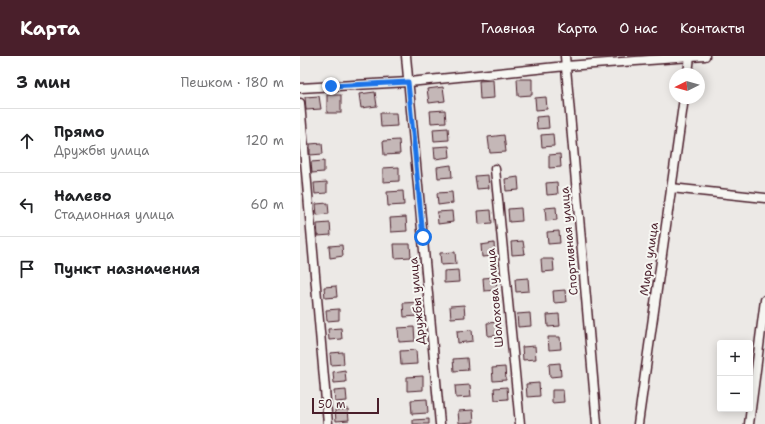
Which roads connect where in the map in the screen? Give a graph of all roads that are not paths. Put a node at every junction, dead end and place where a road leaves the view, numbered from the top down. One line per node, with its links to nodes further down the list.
1 (406, 56): 7 (street, Дружбы улица)
2 (565, 56): 5 (street, Спортивная улица)
3 (690, 56): 4 (street); 5 (street); 6 (street)
4 (705, 56)
5 (566, 66): 7 (street); 18 (street, Спортивная улица)
6 (689, 68)
7 (408, 82): 8 (street); 16 (street, Дружбы улица)
8 (300, 88)
9 (300, 103): 15 (street)
10 (683, 104): 12 (street, Мира улица)
11 (495, 169): 17 (street, Шолохова улица)
12 (670, 188): 13 (street); 19 (street, Мира улица)
13 (765, 198)
14 (765, 300): 20 (street)
15 (328, 424)
16 (440, 424)
17 (520, 424)
18 (597, 424)
19 (638, 424)
20 (749, 424)

